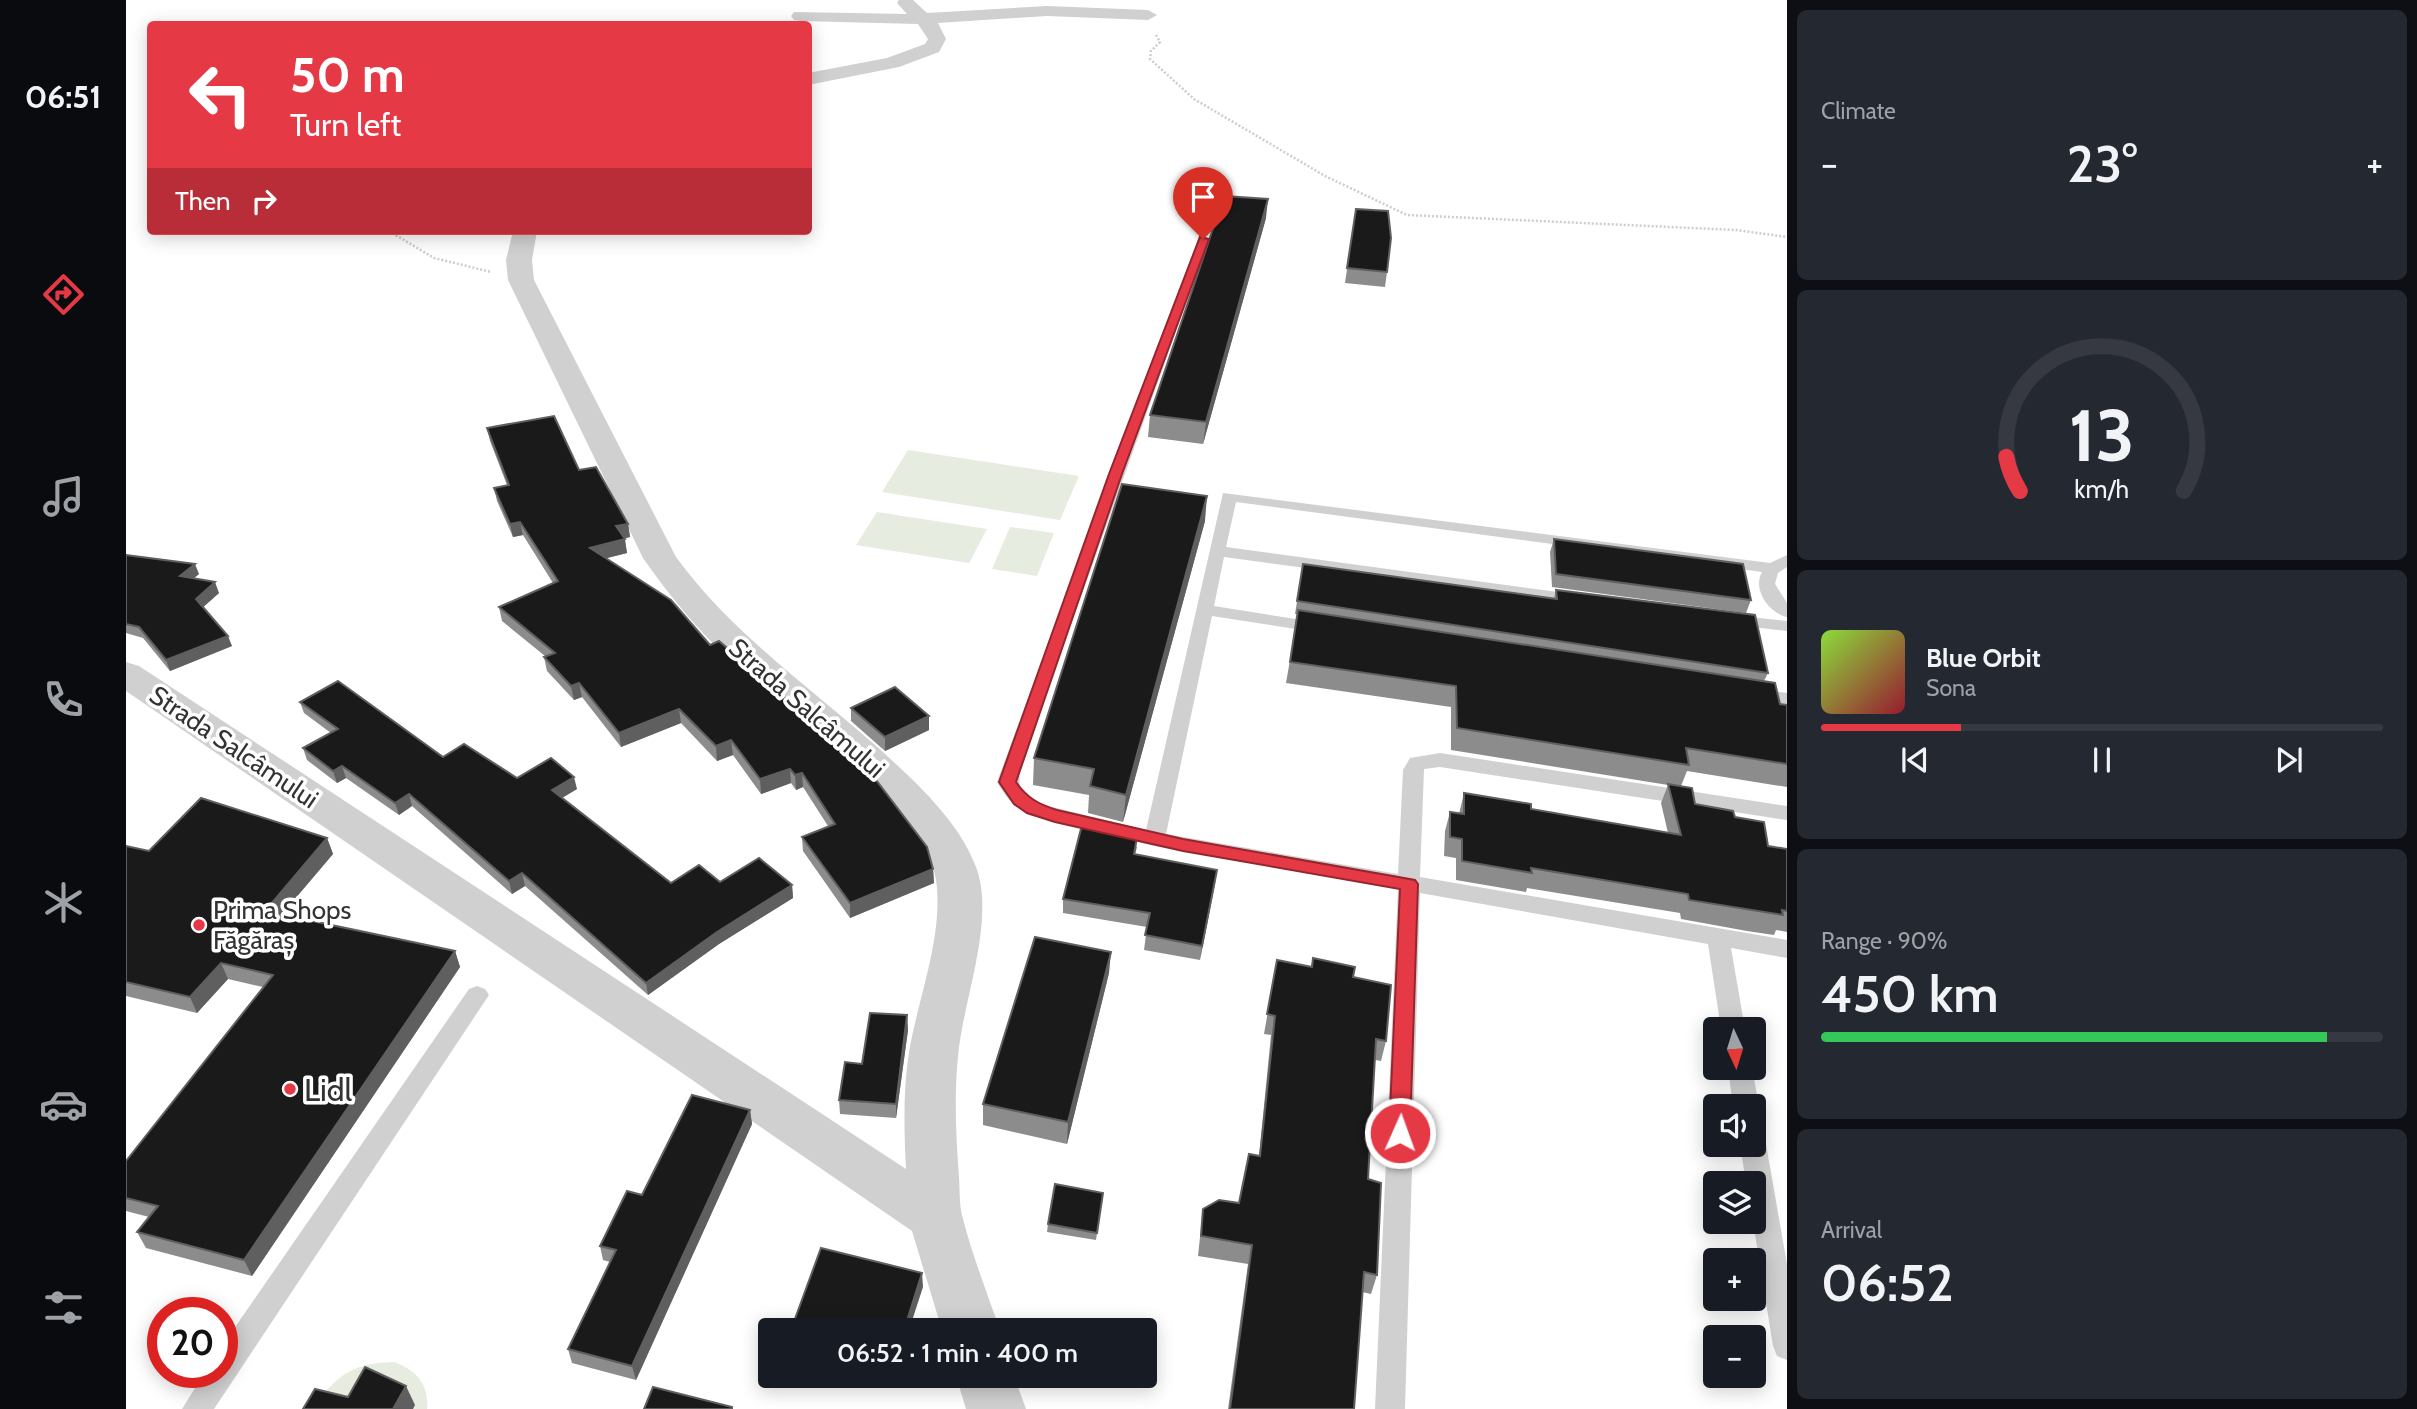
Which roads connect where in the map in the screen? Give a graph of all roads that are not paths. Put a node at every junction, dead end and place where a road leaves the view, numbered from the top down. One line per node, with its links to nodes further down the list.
1 (903, 0): 4 (street)
2 (800, 15): 4 (street)
3 (1148, 15): 4 (street)
4 (923, 18): 5 (street)
5 (812, 78)
6 (523, 235): 27 (street, Strada Salcâmului)
7 (1203, 239): 20 (lane)
8 (1217, 551): 9 (lane); 10 (lane); 11 (lane)
9 (1779, 564): 12 (lane)
10 (1604, 603)
11 (1205, 610): 15 (lane); 20 (lane)
12 (1787, 612)
13 (1715, 618): 14 (lane)
14 (1787, 626)
15 (1340, 631)
16 (126, 674): 27 (street, Strada Salcâmului)
17 (1733, 691): 18 (lane)
18 (1787, 699)
19 (1787, 813): 21 (lane)
20 (1154, 839): 21 (lane)
21 (1409, 884): 22 (lane); 35 (lane)
22 (1718, 937): 23 (lane); 25 (lane)
23 (1787, 949)
24 (477, 995): 30 (lane)
25 (1731, 1017)
26 (1755, 1157): 29 (lane)
27 (935, 1217): 28 (street, Strada Salcâmului)
28 (967, 1318)
29 (1787, 1346)
30 (238, 1348)
31 (211, 1388): 33 (lane)
32 (989, 1388): 34 (street)
33 (197, 1409)
34 (996, 1409)
35 (1390, 1409)

